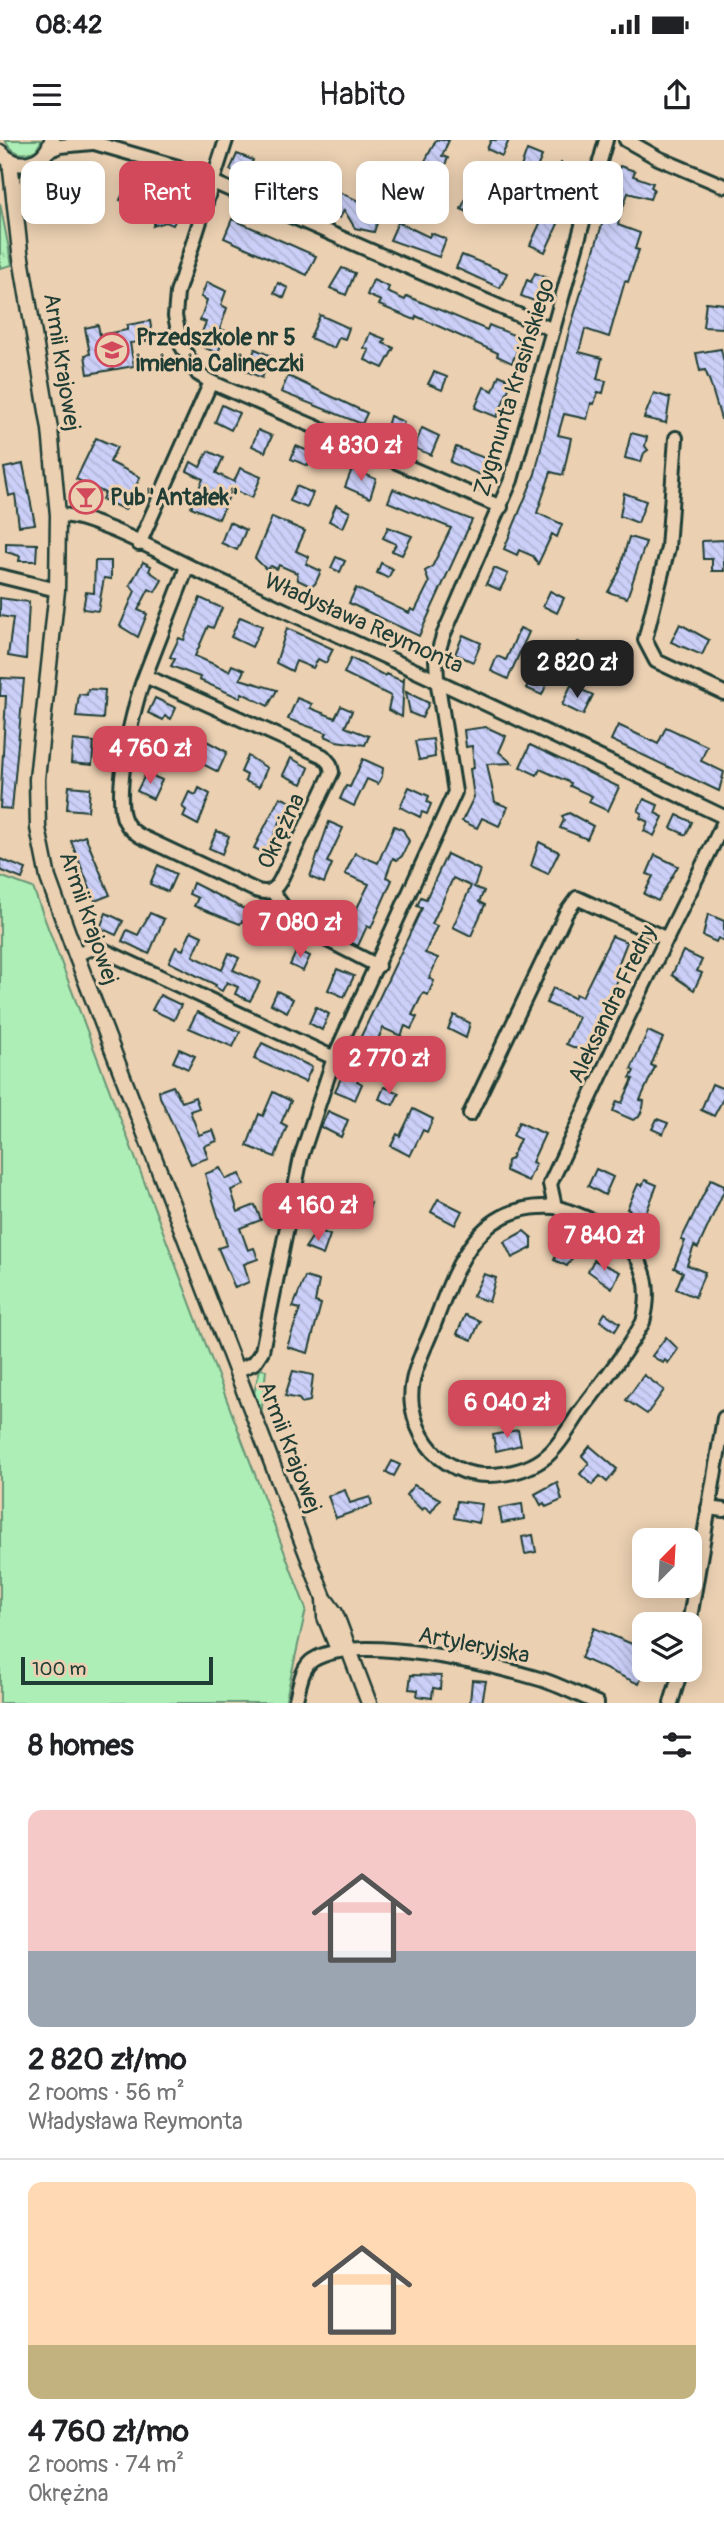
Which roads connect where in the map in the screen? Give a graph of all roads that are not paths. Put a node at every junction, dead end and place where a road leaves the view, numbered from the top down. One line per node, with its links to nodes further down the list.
1 (226, 140): 10 (street)
2 (606, 140): 16 (street, Zygmunta Krasińskiego)
3 (626, 140): 12 (street)
4 (88, 142): 5 (street); 9 (street)
5 (50, 145): 8 (street)
6 (5, 156): 7 (street); 14 (street, Armii Krajowej)
7 (28, 161)
8 (34, 161)
9 (160, 161)
10 (215, 170)
11 (215, 183): 16 (street)
12 (724, 186)
13 (21, 199): 14 (street, Armii Krajowej)
14 (16, 215): 20 (street, Armii Krajowej)
15 (198, 224): 17 (street)
16 (553, 330): 19 (street, Zygmunta Krasińskiego)
17 (211, 382): 19 (street); 21 (street)
18 (676, 438): 27 (street)
19 (501, 508): 26 (street, Zygmunta Krasińskiego)
20 (58, 515): 21 (street, Władysława Reymonta); 24 (street, Armii Krajowej)
21 (139, 544): 22 (street, Władysława Reymonta)
22 (187, 566): 25 (street, Okrężna); 26 (street, Władysława Reymonta)
23 (0, 576): 24 (street)
24 (57, 590): 32 (street, Armii Krajowej)
25 (145, 676): 30 (street, Okrężna); 30 (street, Okrężna)
26 (437, 679): 28 (street, Władysława Reymonta); 33 (street, Zygmunta Krasińskiego)
27 (724, 693)
28 (724, 817)
29 (724, 822): 31 (street, Aleksandra Fredry)
30 (272, 891): 33 (street)
31 (667, 939): 35 (street); 36 (street, Aleksandra Fredry)
32 (76, 954): 34 (street); 37 (street, Armii Krajowej)
33 (378, 966): 34 (street, Zygmunta Krasińskiego)
34 (334, 1058): 37 (street, Zygmunta Krasińskiego)
35 (470, 1114)
36 (555, 1207): 36 (street)
37 (236, 1371): 42 (street, Armii Krajowej)
38 (724, 1419): 39 (street)
39 (708, 1508): 40 (street); 41 (street)
40 (724, 1510)
41 (691, 1612)
42 (344, 1649): 44 (street); 45 (street, Armii Krajowej); 46 (street, Armii Krajowej); 47 (street, Artyleryjska)
43 (677, 1682): 48 (street)
44 (295, 1703)
45 (359, 1703)
46 (369, 1703)
47 (597, 1703)
48 (671, 1703)

